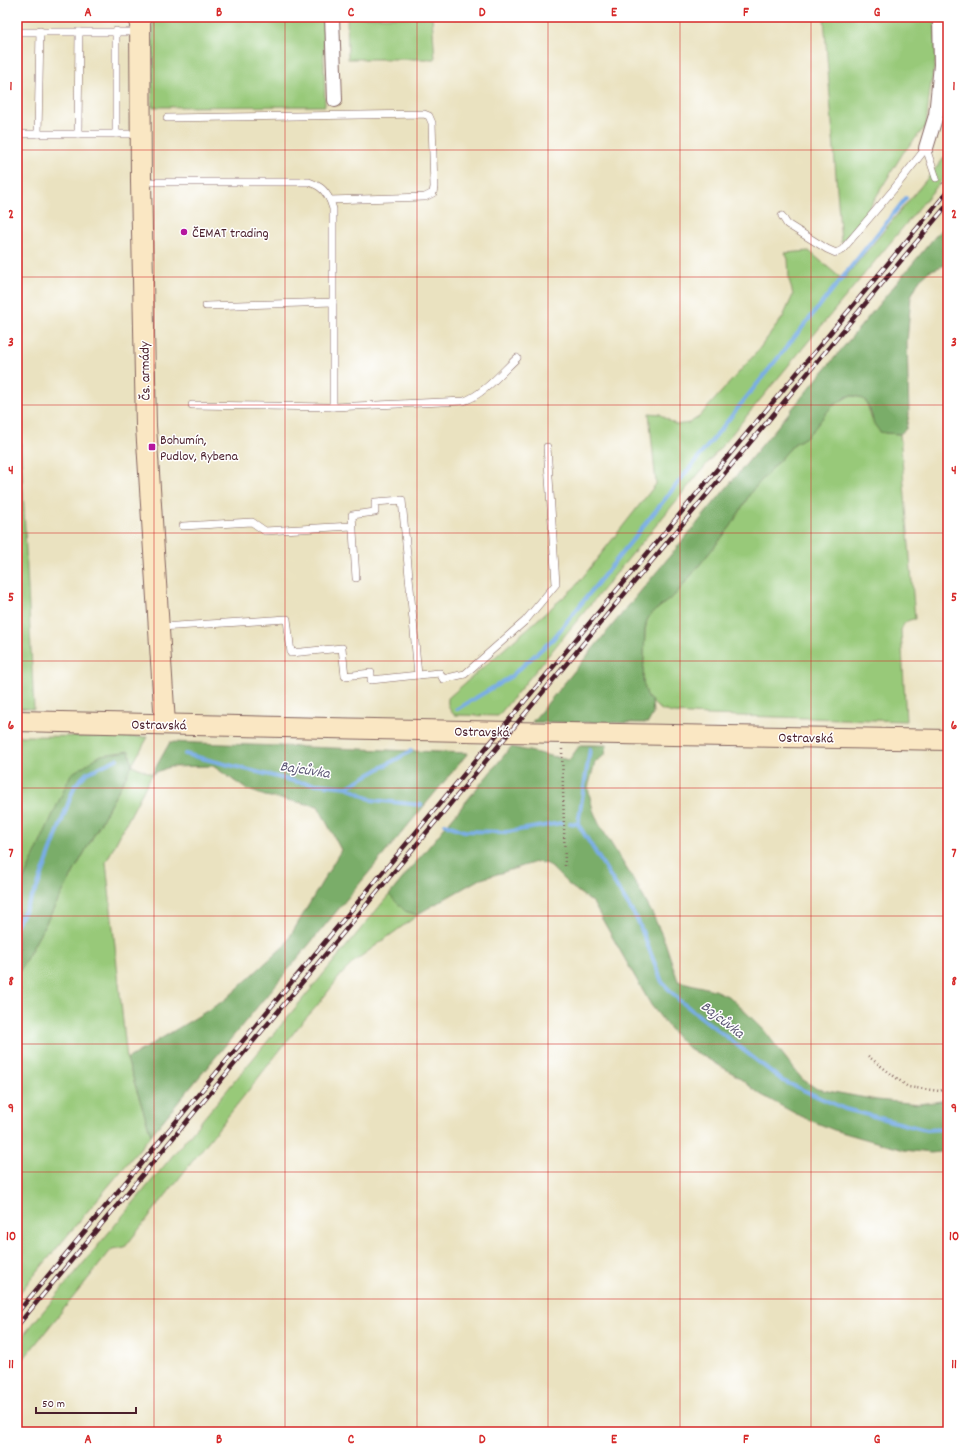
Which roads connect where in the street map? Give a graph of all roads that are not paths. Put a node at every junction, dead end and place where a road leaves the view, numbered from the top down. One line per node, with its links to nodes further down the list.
1 (332, 17): 9 (street)
2 (940, 17): 8 (street)
3 (140, 24): 7 (lane); 15 (main road, Čs. armády)
4 (17, 32): 5 (lane)
5 (40, 32): 6 (lane); 12 (lane)
6 (79, 32): 7 (lane); 13 (lane)
7 (116, 32): 14 (lane)
8 (945, 66): 16 (street)
9 (335, 100)
10 (167, 118): 19 (lane)
11 (17, 134): 12 (lane)
12 (38, 134): 13 (lane)
13 (78, 134): 14 (lane)
14 (116, 134): 15 (lane)
15 (141, 134): 18 (main road, Čs. armády)
16 (926, 148): 17 (lane); 20 (lane)
17 (936, 178)
18 (141, 182): 19 (lane); 30 (main road, Čs. armády)
19 (330, 200): 21 (lane)
20 (782, 216)
21 (333, 302): 22 (lane); 25 (lane)
22 (206, 306)
23 (517, 358): 25 (lane)
24 (192, 405): 25 (lane)
25 (333, 407)
26 (547, 447): 31 (lane)
27 (182, 526): 28 (lane)
28 (352, 526): 29 (lane); 31 (lane)
29 (356, 578)
30 (159, 627): 31 (lane); 33 (main road, Čs. armády)
31 (418, 675)
32 (17, 721): 33 (main road, Ostravská)
33 (165, 724): 34 (main road, Ostravská)
34 (948, 740)

